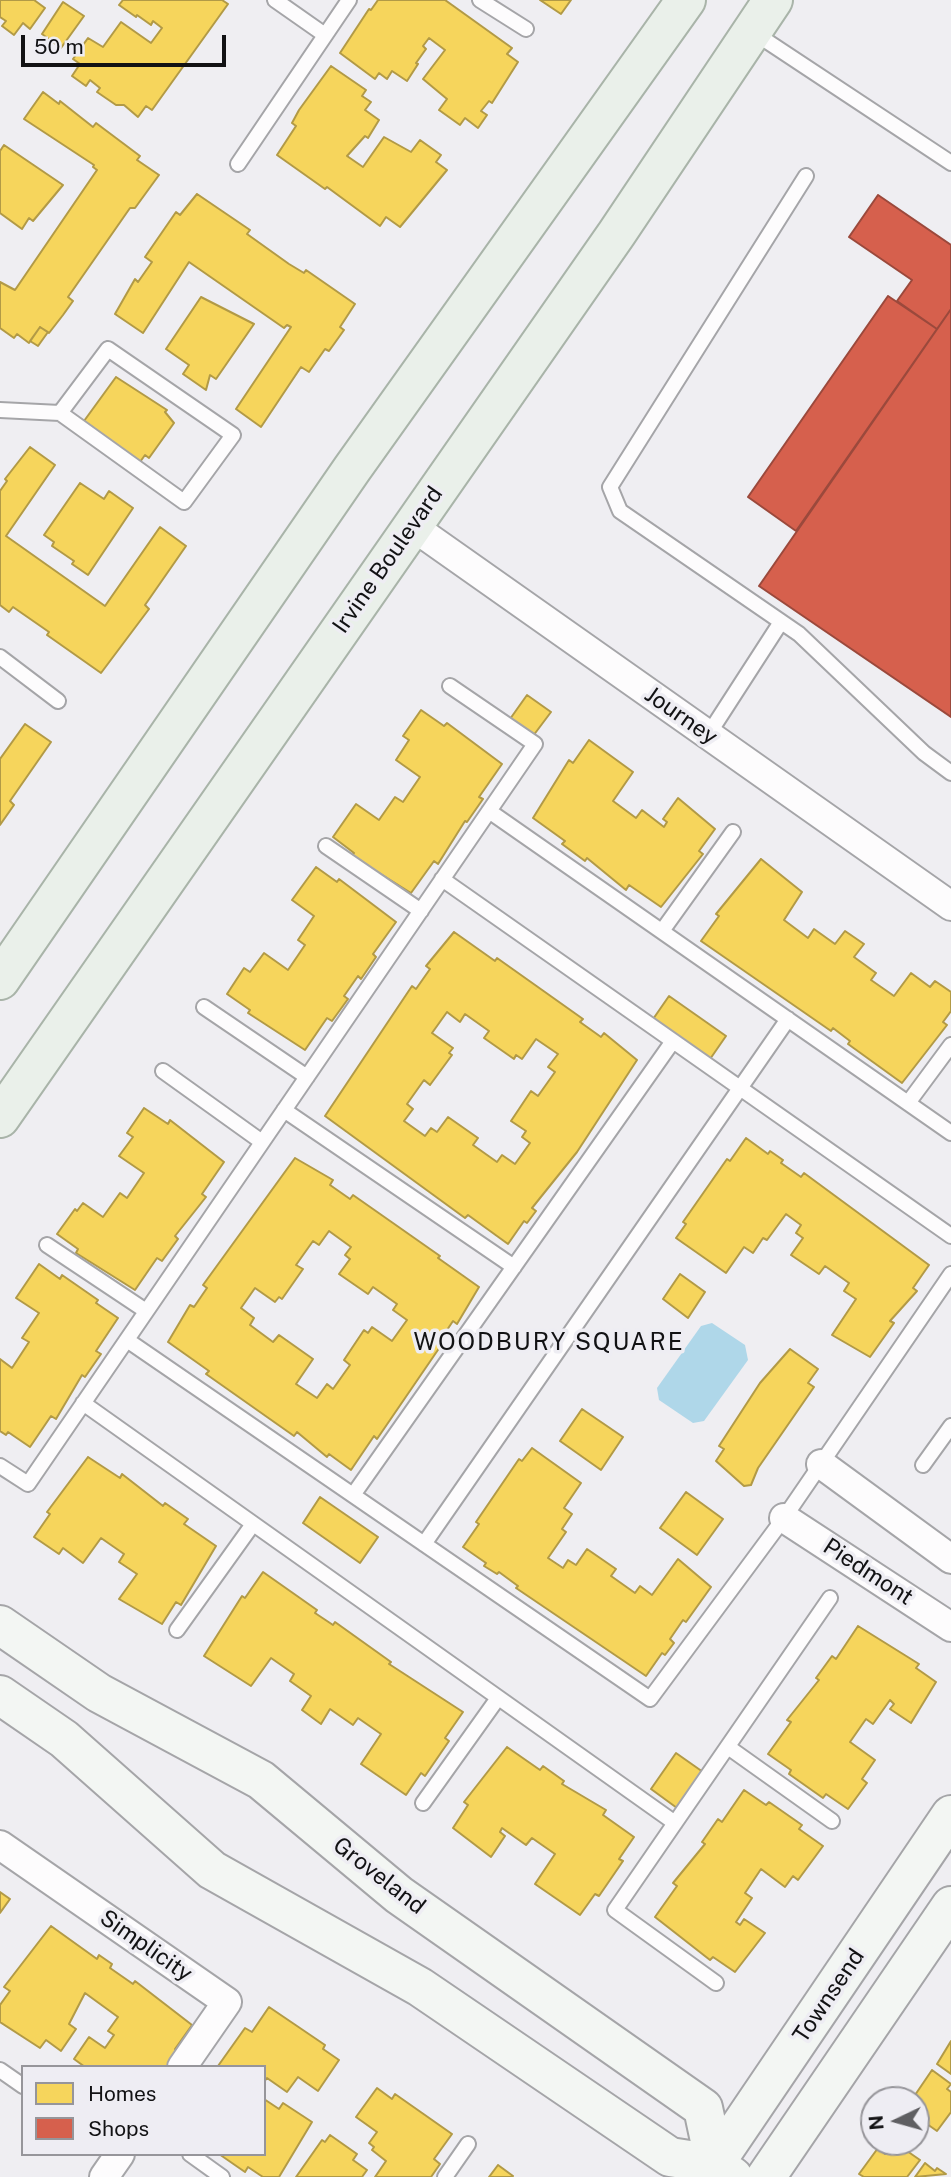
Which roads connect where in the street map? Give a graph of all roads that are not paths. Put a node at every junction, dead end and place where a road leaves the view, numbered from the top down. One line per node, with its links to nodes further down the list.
1 (275, 0): 8 (lane)
2 (349, 0): 8 (lane)
3 (480, 0): 6 (lane)
4 (686, 0): 28 (main road)
5 (773, 0): 7 (main road, Irvine Boulevard)
6 (526, 29)
7 (751, 32): 9 (lane); 14 (main road, Irvine Boulevard)
8 (325, 35): 10 (lane)
9 (951, 163)
10 (238, 164)
11 (806, 176): 15 (lane)
12 (0, 410): 13 (lane)
13 (60, 413): 13 (lane)
14 (412, 526): 19 (street, Journey); 38 (main road, Irvine Boulevard)
15 (781, 622): 19 (lane); 20 (lane)
16 (0, 657): 18 (lane)
17 (450, 686): 21 (lane)
18 (58, 701)
19 (708, 735): 25 (street, Journey)
20 (951, 773)
21 (489, 811): 24 (lane); 27 (lane)
22 (733, 832): 27 (lane)
23 (326, 846): 26 (lane)
24 (442, 879): 26 (lane); 31 (lane)
25 (951, 906)
26 (421, 911): 34 (lane)
27 (662, 931): 30 (lane)
28 (0, 980)
29 (204, 1007): 34 (lane)
30 (788, 1019): 35 (lane); 36 (lane)
31 (673, 1041): 35 (lane); 43 (lane)
32 (951, 1045): 36 (lane)
33 (163, 1071): 40 (lane)
34 (307, 1077): 37 (lane)
35 (740, 1088): 41 (lane); 55 (lane)
36 (908, 1103): 39 (lane)
37 (284, 1110): 40 (lane); 43 (lane)
38 (0, 1118)
39 (951, 1133)
40 (262, 1143): 45 (lane)
41 (951, 1236)
42 (47, 1245): 45 (lane)
43 (514, 1267): 52 (lane)
44 (951, 1274): 49 (lane)
45 (146, 1311): 46 (lane)
46 (127, 1339): 47 (lane); 52 (lane)
47 (83, 1403): 51 (lane); 54 (lane)
48 (951, 1426): 50 (lane)
49 (821, 1464): 53 (lane); 56 (street)
50 (923, 1465)
51 (0, 1466)
52 (353, 1495): 55 (lane)
53 (784, 1518): 55 (lane); 59 (street, Piedmont)
54 (253, 1524): 60 (lane); 62 (lane)
55 (424, 1544)
56 (951, 1559)
57 (830, 1598): 63 (lane)
58 (0, 1625): 77 (street, Groveland)
59 (951, 1627)
60 (177, 1630)
61 (0, 1695): 77 (street)
62 (498, 1698): 64 (lane); 67 (lane)
63 (728, 1747): 66 (lane); 67 (lane)
64 (423, 1803)
65 (951, 1815): 77 (street, Townsend)
66 (832, 1821)
67 (675, 1823): 70 (lane)
68 (0, 1845): 71 (street, Simplicity)
69 (951, 1906): 81 (street)
70 (716, 1983)
71 (183, 2065)
72 (0, 2070): 73 (lane)
73 (21, 2085)
74 (468, 2144): 80 (lane)
75 (119, 2156): 78 (street)
76 (193, 2156): 79 (lane)
77 (718, 2173)
78 (104, 2177)
79 (222, 2177)
80 (445, 2177)
81 (766, 2177)

